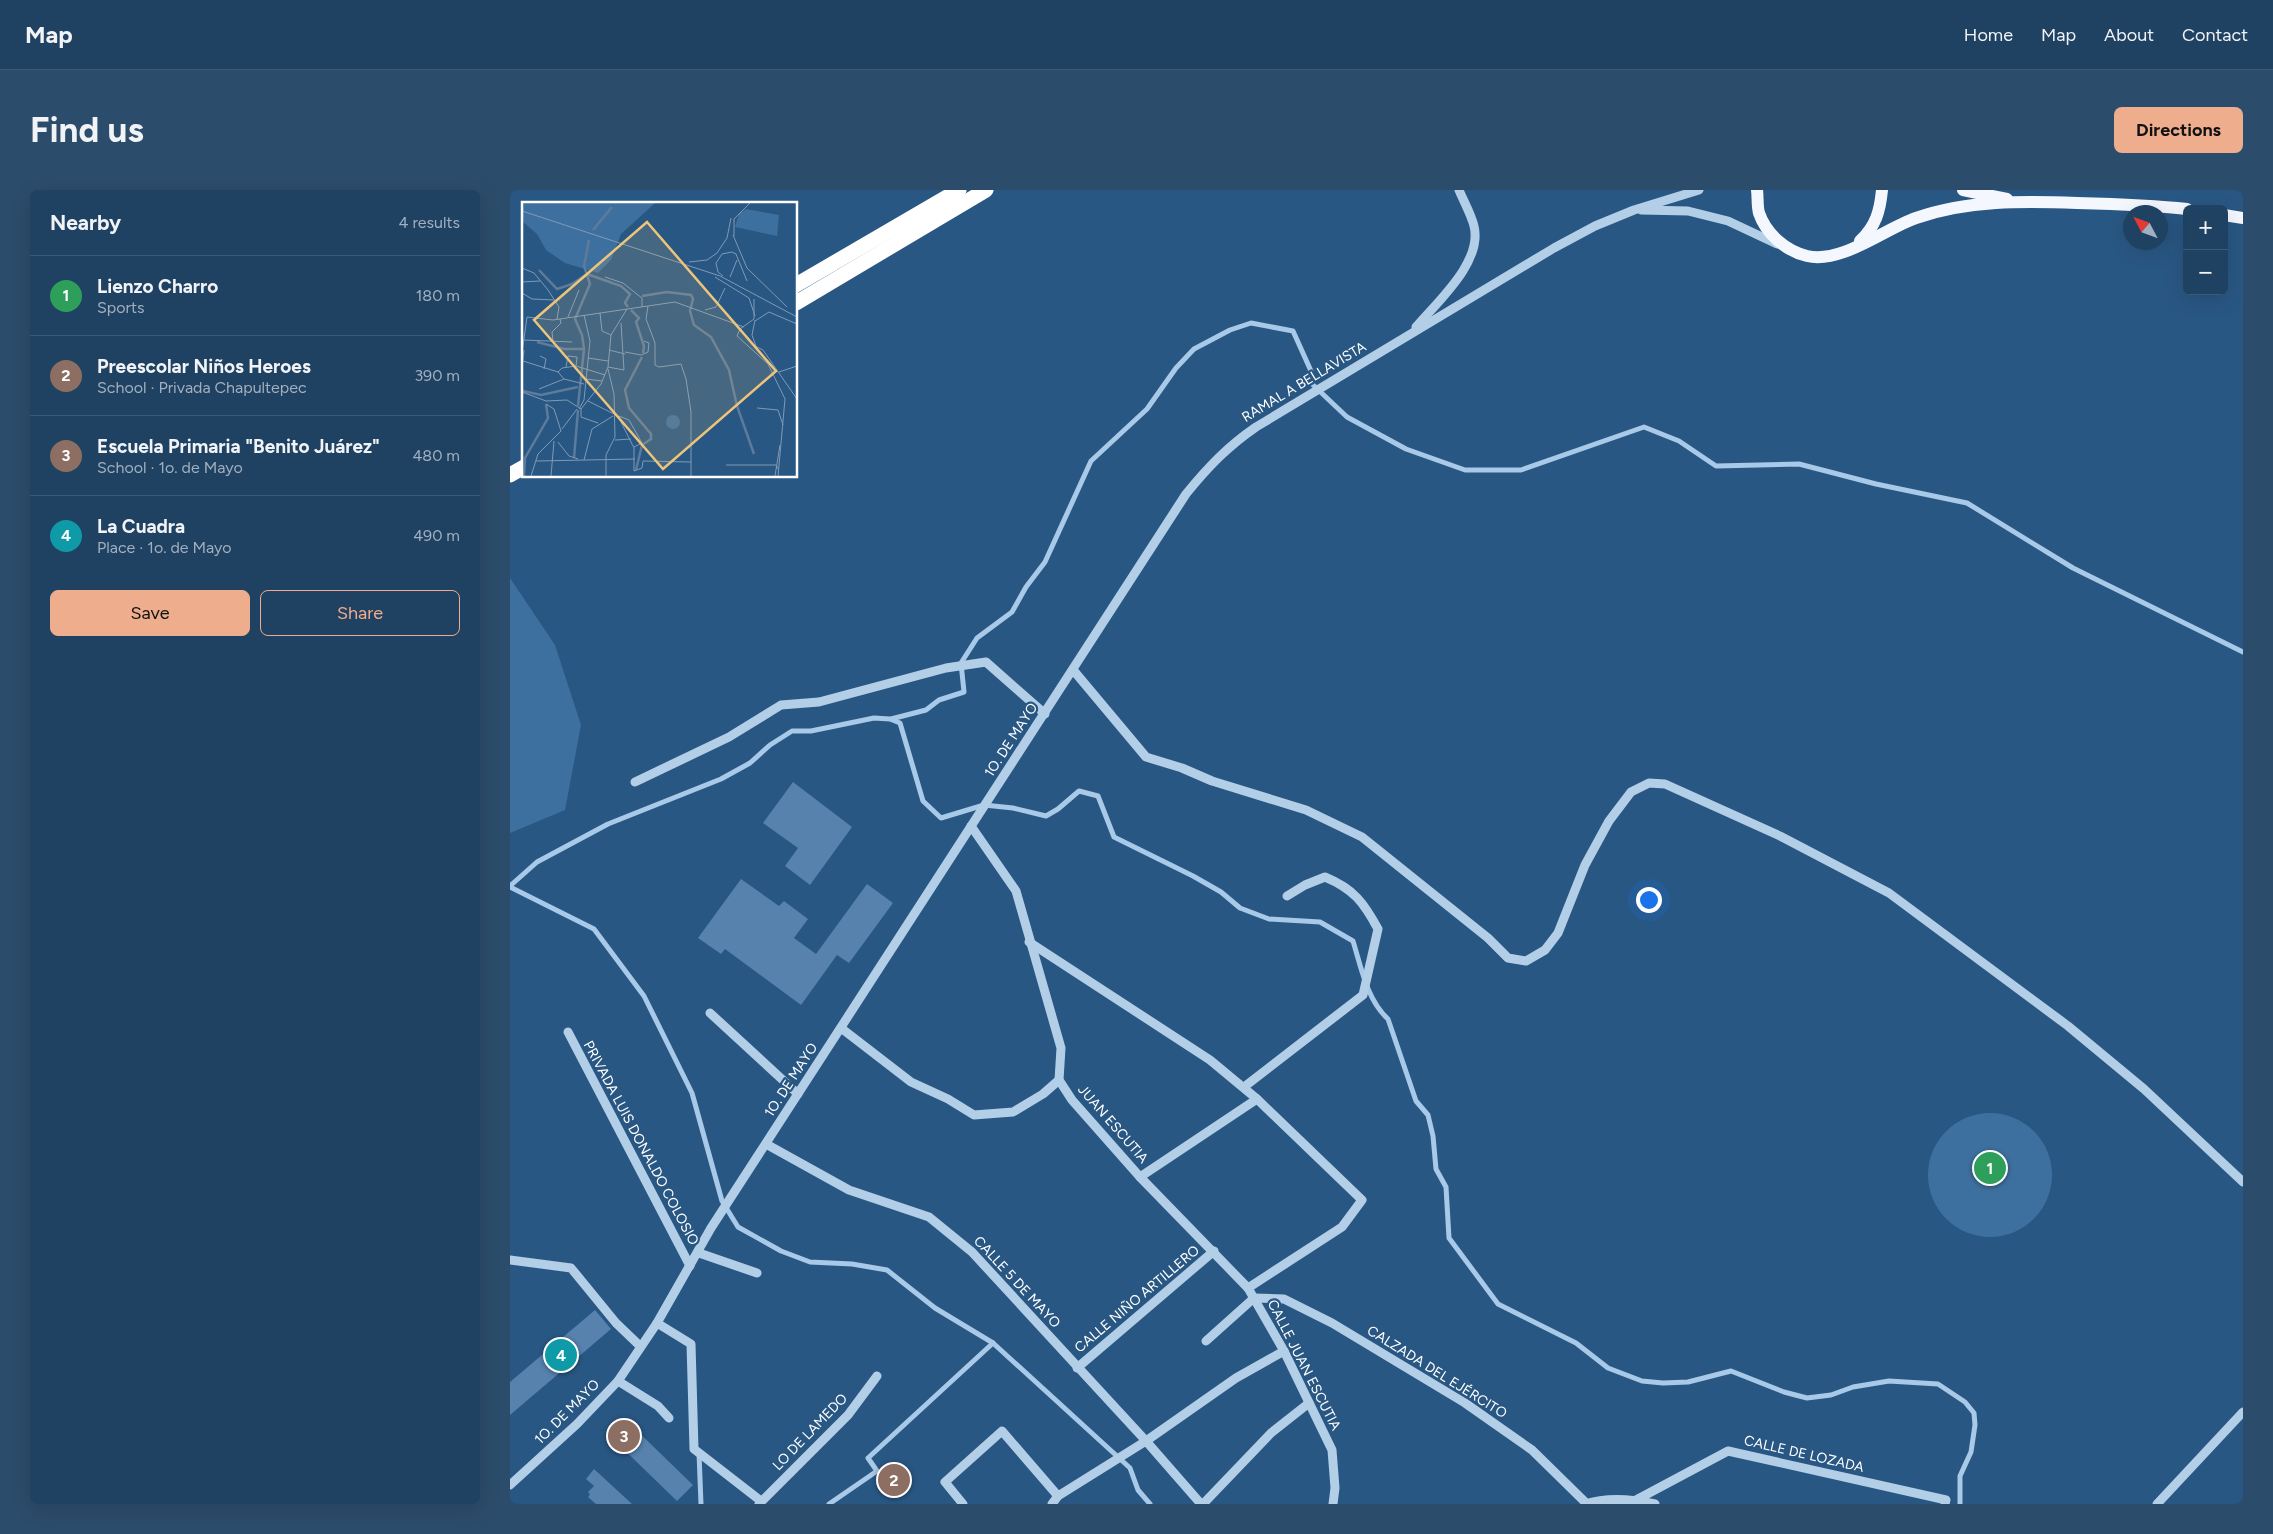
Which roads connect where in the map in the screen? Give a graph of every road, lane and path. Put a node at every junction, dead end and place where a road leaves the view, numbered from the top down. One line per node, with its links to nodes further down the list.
1 (959, 190): 15 (highway)
2 (986, 190): 16 (highway)
3 (1459, 190): 17 (street)
4 (1699, 190): 10 (street, RAMAL A BELLAVISTA)
5 (1757, 190): 13 (main road)
6 (1882, 190): 14 (main road)
7 (1963, 190): 8 (main road)
8 (2019, 201): 9 (main road); 14 (main road)
9 (2183, 209)
10 (1634, 210): 13 (street); 17 (street, RAMAL A BELLAVISTA)
11 (2228, 216): 12 (main road)
12 (2243, 218)
13 (1787, 248): 14 (main road)
14 (1853, 248)
15 (798, 285)
16 (798, 302)
17 (1411, 333): 20 (street, RAMAL A BELLAVISTA)
18 (522, 468): 19 (highway)
19 (510, 475)
20 (1074, 671): 21 (street, 1O. DE MAYO); 35 (street)
21 (1045, 714): 22 (street); 23 (street, 1O. DE MAYO)
22 (635, 782)
23 (971, 826): 25 (street, JUAN ESCUTIA); 27 (street, 1O. DE MAYO)
24 (1287, 896): 30 (street)
25 (1029, 942): 29 (street, JUAN ESCUTIA); 30 (street)
26 (710, 1013): 31 (street)
27 (841, 1028): 29 (street); 31 (street, 1O. DE MAYO)
28 (568, 1032): 39 (street, PRIVADA LUIS DONALDO COLOSIO)
29 (1058, 1080): 34 (street, JUAN ESCUTIA)
30 (1244, 1087): 32 (street)
31 (798, 1094): 33 (street, 1O. DE MAYO)
32 (1257, 1099): 34 (street); 41 (street)
33 (766, 1144): 37 (street, 1O. DE MAYO); 47 (street, CALLE 5 DE MAYO)
34 (1140, 1177): 36 (street, JUAN ESCUTIA)
35 (2243, 1182)
36 (1214, 1252): 41 (street, JUAN ESCUTIA); 47 (street, CALLE NIÑO ARTILLERO)
37 (699, 1253): 39 (street, 1O. DE MAYO); 40 (street)
38 (510, 1260): 45 (street)
39 (690, 1266): 43 (street, 1O. DE MAYO)
40 (757, 1273)
41 (1248, 1288): 42 (street, JUAN ESCUTIA)
42 (1254, 1298): 44 (street); 46 (street, CALLE JUAN ESCUTIA); 63 (street, CALZADA DEL EJÉRCITO)
43 (657, 1323): 45 (street, 1O. DE MAYO); 58 (street)
44 (1206, 1340)
45 (640, 1346): 49 (street, 1O. DE MAYO)
46 (1284, 1351): 50 (street, CALLE JUAN ESCUTIA); 53 (street)
47 (1077, 1368): 53 (street, CALLE 5 DE MAYO)
48 (877, 1376): 58 (street, LO DE LAMEDO)
49 (618, 1381): 52 (street); 54 (street, 1O. DE MAYO)
50 (1309, 1403): 61 (street); 62 (street, CALLE JUAN ESCUTIA)
51 (2243, 1412): 65 (street)
52 (669, 1418)
53 (1146, 1441): 55 (street); 61 (street, CALLE 5 DE MAYO)
54 (510, 1485)
55 (1058, 1496): 59 (street); 60 (street)
56 (1636, 1500): 57 (street, CALLE DE LOZADA); 63 (street, CALZADA DEL EJÉRCITO); 64 (street, CALZADA DEL EJÉRCITO)
57 (1946, 1502)
58 (760, 1503)
59 (964, 1504)
60 (1052, 1504)
61 (1202, 1504)
62 (1333, 1504)
63 (1586, 1504)
64 (1655, 1504)
65 (2157, 1504)

